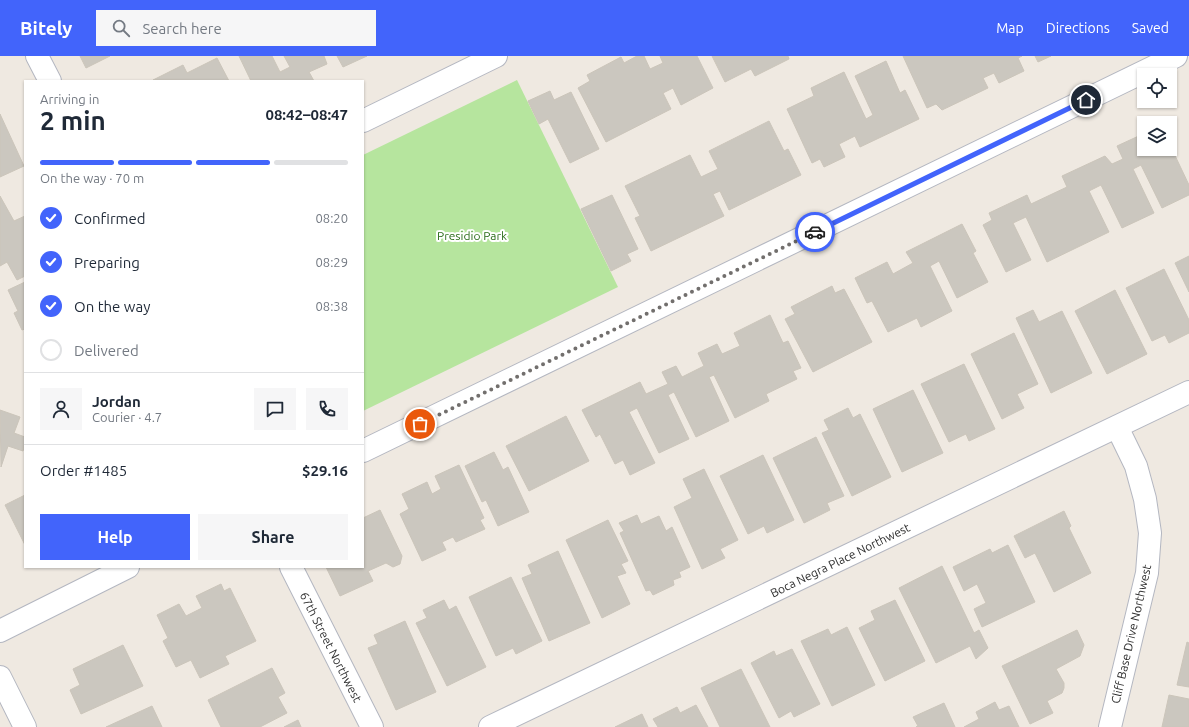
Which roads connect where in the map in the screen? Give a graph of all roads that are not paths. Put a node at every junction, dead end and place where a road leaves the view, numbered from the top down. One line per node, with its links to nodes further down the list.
1 (37, 56): 4 (street)
2 (496, 56): 5 (street)
3 (1176, 56): 8 (street)
4 (49, 80)
5 (364, 121)
6 (1189, 392): 7 (street, Boca Negra Place Northwest)
7 (1117, 427): 15 (street, Boca Negra Place Northwest); 16 (street, Cliff Base Drive Northwest)
8 (364, 451)
9 (126, 568): 11 (street)
10 (292, 568): 14 (street, 67th Street Northwest)
11 (0, 631)
12 (0, 677): 13 (street)
13 (25, 727)
14 (372, 727)
15 (490, 727)
16 (1110, 727)

